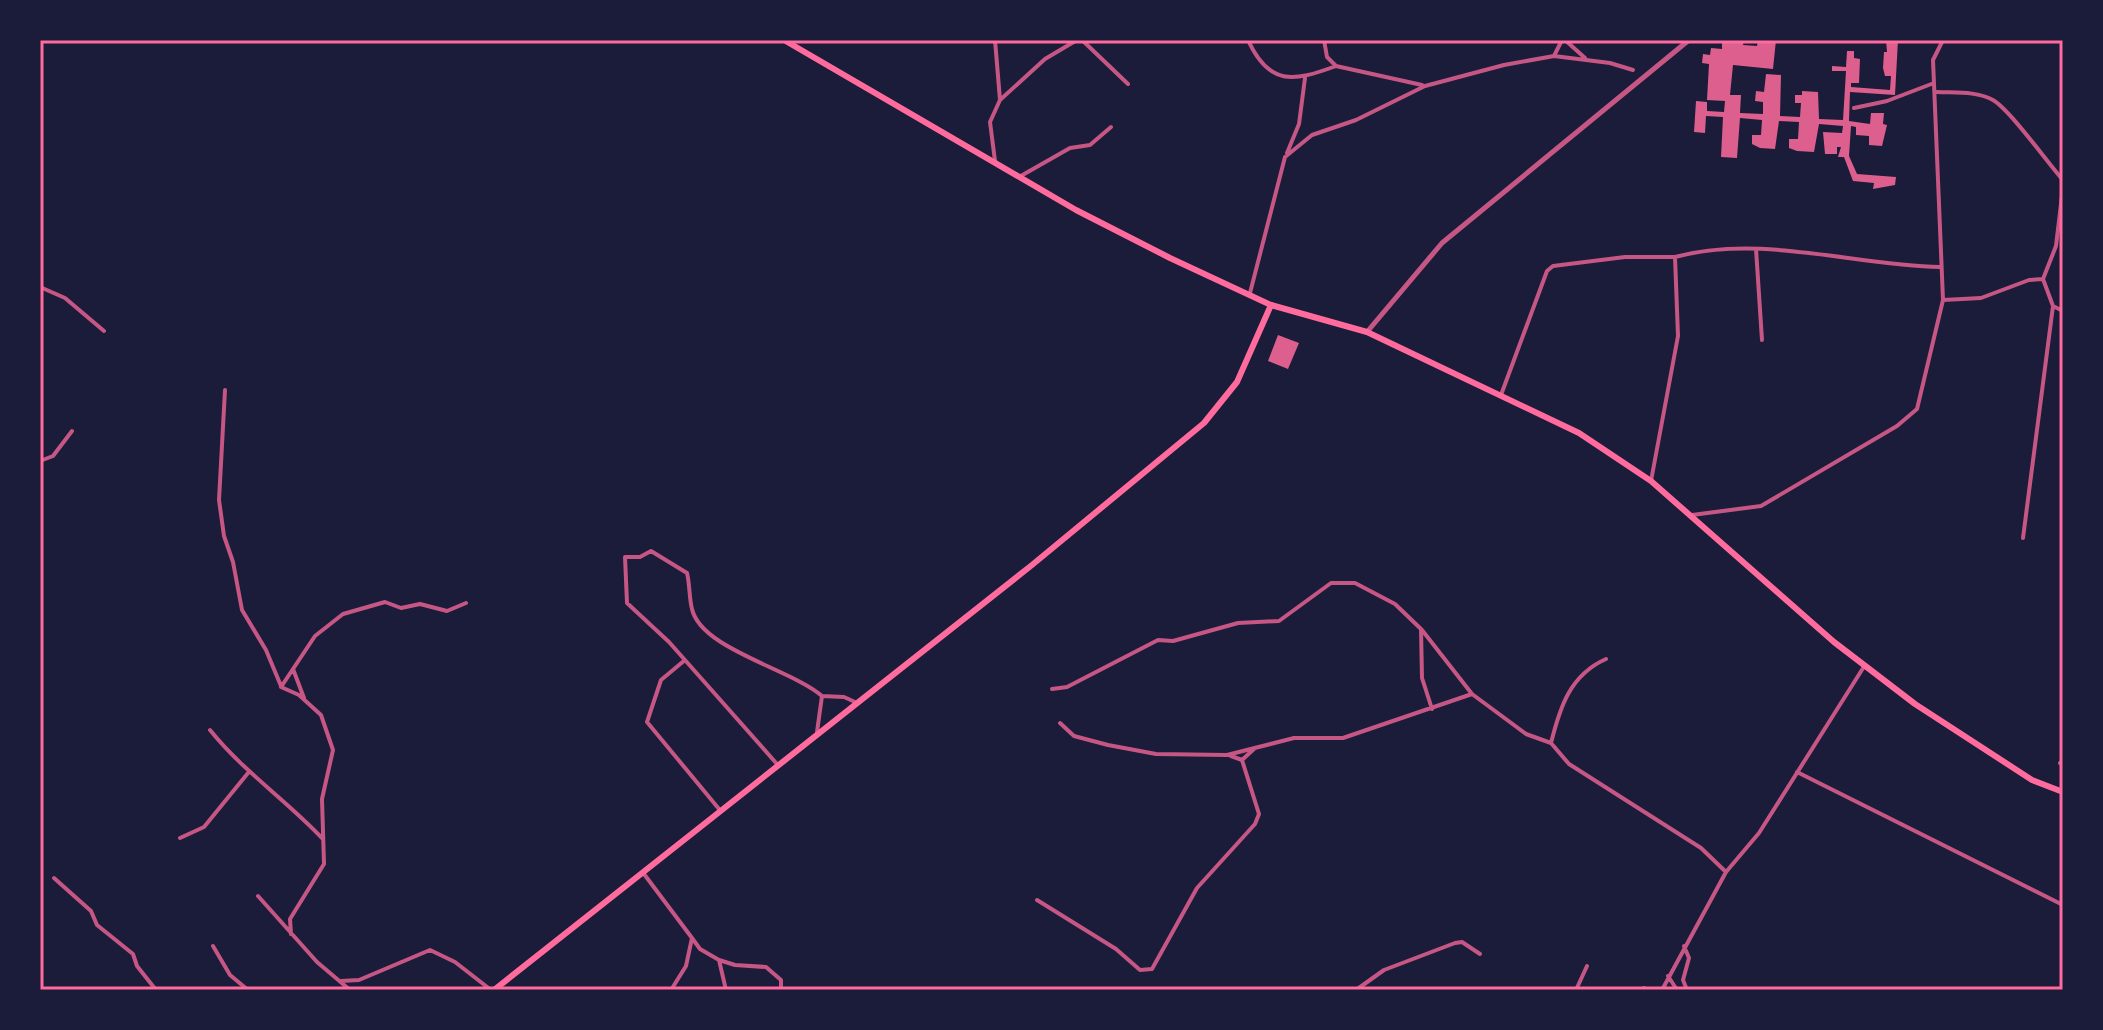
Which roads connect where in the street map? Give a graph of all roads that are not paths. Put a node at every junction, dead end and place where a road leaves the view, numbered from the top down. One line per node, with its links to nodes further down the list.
1 (784, 40): 22 (main road)
2 (995, 40): 18 (street)
3 (1080, 40): 15 (street); 18 (street)
4 (1248, 40): 13 (street)
5 (1324, 40): 11 (street)
6 (1564, 40): 9 (street); 10 (street)
7 (1689, 40): 37 (street)
8 (1943, 40): 14 (street)
9 (1554, 56): 10 (street); 16 (street)
10 (1587, 59): 12 (street)
11 (1336, 66): 13 (street); 16 (street)
12 (1633, 70)
13 (1305, 78): 21 (street)
14 (1934, 83): 17 (street); 19 (street)
15 (1128, 84)
16 (1425, 86): 21 (street)
17 (1937, 92): 24 (street); 28 (street)
18 (1000, 100): 22 (street)
19 (1854, 108)
20 (1111, 127): 23 (street)
21 (1285, 157): 31 (street)
22 (996, 164): 23 (main road)
23 (1019, 177): 31 (main road)
24 (2063, 180)
25 (2063, 187): 29 (street)
26 (1756, 249): 27 (street); 28 (street); 38 (street)
27 (1675, 257): 40 (street); 43 (street)
28 (1940, 267): 32 (street)
29 (2043, 279): 32 (street); 34 (street)
30 (40, 287): 36 (street)
31 (1250, 293): 33 (main road)
32 (1943, 300): 44 (street)
33 (1271, 305): 37 (main road); 57 (main road)
34 (2053, 306): 35 (street); 45 (street)
35 (2063, 311)
36 (104, 331)
37 (1367, 332): 40 (main road)
38 (1762, 340)
39 (225, 390): 52 (street)
40 (1501, 395): 43 (main road)
41 (72, 431): 42 (street)
42 (40, 461)
43 (1651, 481): 44 (main road)
44 (1692, 515): 50 (main road)
45 (2023, 538)
46 (466, 603): 51 (street)
47 (1421, 629): 53 (street); 54 (street); 58 (street)
48 (1606, 659): 62 (street)
49 (685, 660): 55 (street); 66 (street); 70 (street)
50 (1865, 665): 67 (street); 69 (main road)
51 (292, 667): 52 (street); 56 (street)
52 (281, 687): 56 (street)
53 (1052, 689)
54 (1472, 694): 58 (street); 62 (street)
55 (822, 696): 57 (street); 61 (street)
56 (305, 700): 72 (street)
57 (855, 702): 61 (main road)
58 (1432, 710): 63 (street)
59 (1060, 723): 64 (street)
60 (210, 730): 68 (street)
61 (817, 732): 66 (main road)
62 (1551, 743): 74 (street)
63 (1255, 748): 64 (street); 65 (street)
64 (1227, 755): 65 (street)
65 (1242, 760): 77 (street)
66 (777, 764): 70 (main road)
67 (1797, 772): 74 (street); 78 (street)
68 (248, 773): 71 (street); 72 (street)
69 (2063, 792)
70 (719, 809): 73 (main road)
71 (180, 838)
72 (322, 838): 79 (street)
73 (647, 869): 80 (street); 91 (main road)
74 (1726, 872): 82 (street)
75 (54, 878): 88 (street)
76 (258, 896): 79 (street)
77 (1037, 900)
78 (2063, 905)
79 (291, 934): 87 (street)
80 (692, 938): 84 (street); 92 (street)
81 (213, 946): 89 (street)
82 (1684, 946): 86 (street); 99 (street)
83 (1480, 954): 95 (street)
84 (719, 960): 93 (street); 94 (street)
85 (1587, 966): 96 (street)
86 (1668, 976): 97 (street); 98 (street)
87 (341, 981): 90 (street); 91 (street)
88 (156, 990)
89 (248, 990)
90 (350, 990)
91 (492, 990)
92 (671, 990)
93 (726, 990)
94 (781, 990)
95 (1356, 990)
96 (1576, 990)
97 (1662, 990)
98 (1677, 990)
99 (1687, 990)

